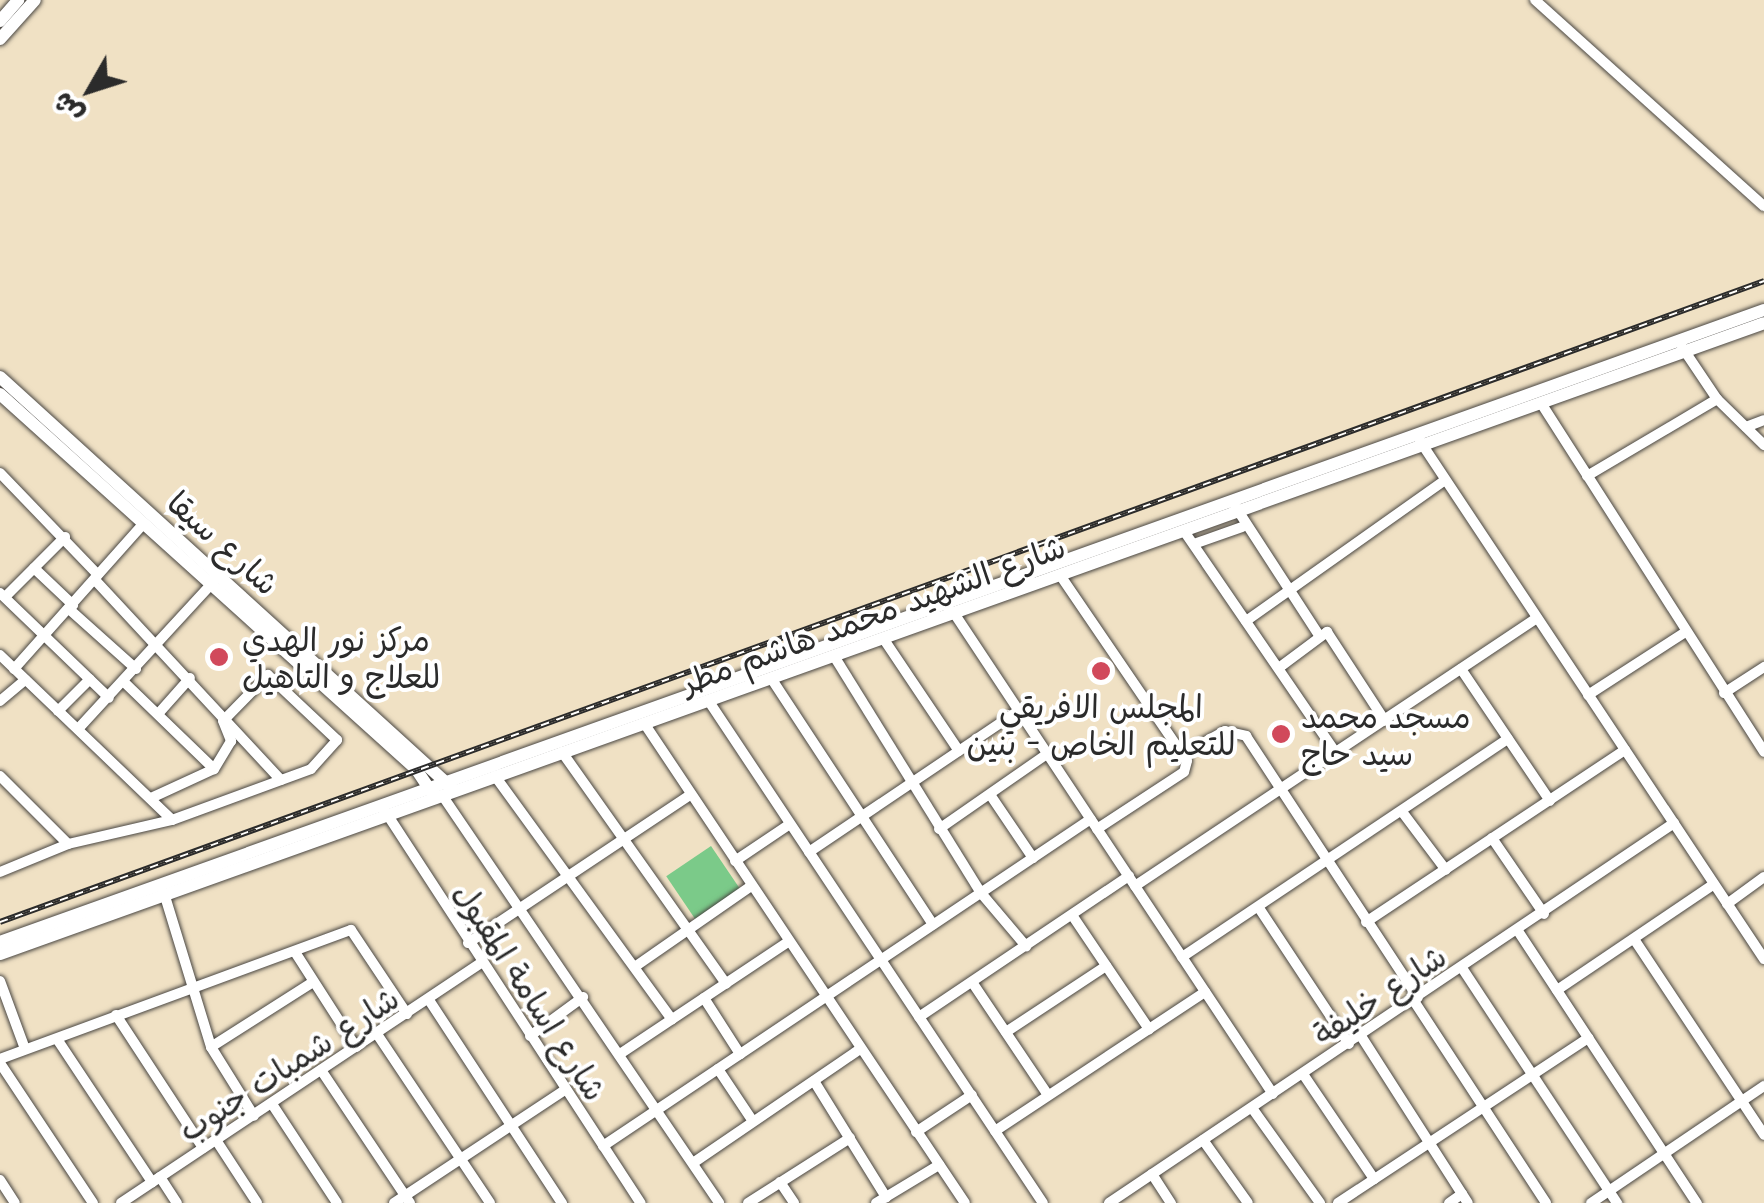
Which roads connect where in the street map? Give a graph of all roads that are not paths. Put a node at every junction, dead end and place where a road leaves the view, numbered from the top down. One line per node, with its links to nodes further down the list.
1 (18, 0): 4 (main road)
2 (34, 0): 5 (main road)
3 (1536, 0): 6 (street)
4 (0, 21)
5 (0, 38)
6 (1764, 206)
7 (1764, 310): 9 (main road, شارع الشهيد محمد هاشم مطر)
8 (1764, 323): 9 (main road, شارع الشهيد محمد هاشم مطر)
9 (1682, 346): 12 (street); 13 (main road, شارع الشهيد محمد هاشم مطر); 16 (main road, شارع الشهيد محمد هاشم مطر)
10 (0, 377): 80 (main road, شارع سيقا)
11 (0, 394): 22 (main road, شارع سيقا)
12 (1716, 399): 15 (street); 18 (street)
13 (1541, 403): 16 (main road, شارع الشهيد محمد هاشم مطر); 18 (street)
14 (1764, 420): 15 (street)
15 (1746, 427): 17 (street)
16 (1420, 440): 20 (street); 21 (main road, شارع الشهيد محمد هاشم مطر)
17 (1764, 445)
18 (1587, 476): 37 (street)
19 (3, 480): 25 (street)
20 (1445, 480): 31 (street); 35 (street)
21 (1236, 507): 23 (street); 24 (main road, شارع الشهيد محمد هاشم مطر); 80 (main road, شارع الشهيد محمد هاشم مطر)
22 (144, 523): 29 (street); 30 (main road, شارع سيقا)
23 (1242, 527): 26 (street); 31 (street)
24 (1184, 531): 26 (street); 28 (main road, شارع الشهيد محمد هاشم مطر)
25 (65, 536): 27 (street); 29 (street)
26 (1194, 544): 36 (street)
27 (34, 568): 32 (street); 33 (street)
28 (1060, 575): 34 (main road, شارع الشهيد محمد هاشم مطر); 73 (street)
29 (97, 578): 33 (street); 41 (street)
30 (213, 582): 41 (street); 80 (main road, شارع سيقا)
31 (1288, 592): 36 (street); 38 (street)
32 (2, 595): 39 (street)
33 (71, 607): 39 (street); 47 (street)
34 (954, 613): 40 (main road, شارع الشهيد محمد هاشم مطر); 59 (street)
35 (1537, 618): 48 (street); 55 (street)
36 (1246, 621): 44 (street)
37 (1684, 633): 54 (street); 55 (street)
38 (1318, 634): 44 (street); 63 (street)
39 (44, 636): 46 (street); 51 (street)
40 (883, 638): 43 (main road, شارع الشهيد محمد هاشم مطر); 68 (street)
41 (158, 644): 47 (street); 49 (street)
42 (0, 656): 46 (street)
43 (834, 656): 50 (main road, شارع الشهيد محمد هاشم مطر); 78 (street)
44 (1280, 667): 71 (street)
45 (1764, 667): 54 (street)
46 (14, 669): 52 (street)
47 (136, 669): 53 (street)
48 (1461, 669): 63 (street); 66 (street)
49 (190, 678): 61 (street); 62 (street)
50 (770, 678): 57 (main road, شارع الشهيد محمد هاشم مطر); 87 (street)
51 (90, 679): 56 (street); 60 (street)
52 (26, 680): 58 (street); 60 (street)
53 (124, 682): 56 (street); 61 (street)
54 (1724, 693): 70 (street)
55 (1588, 694): 67 (street)
56 (109, 698): 65 (street)
57 (708, 700): 64 (main road, شارع الشهيد محمد هاشم مطر); 90 (street)
58 (0, 701)
59 (1018, 710): 68 (street); 72 (street)
60 (58, 711): 65 (street)
61 (158, 714): 74 (street)
62 (223, 721): 74 (street); 77 (street); 77 (street)
63 (1385, 721): 71 (street)
64 (644, 723): 69 (main road, شارع الشهيد محمد هاشم مطر); 81 (street)
65 (78, 729): 83 (street)
66 (1508, 739): 84 (street); 86 (street)
67 (1625, 750): 84 (street); 89 (street)
68 (959, 751): 78 (street)
69 (562, 752): 76 (main road, شارع الشهيد محمد هاشم مطر); 94 (street)
70 (1764, 752)
71 (1336, 753): 79 (street)
72 (1047, 754): 82 (street); 91 (street)
73 (1183, 754): 79 (street); 91 (street)
74 (214, 769): 83 (street)
75 (0, 776): 95 (street)
76 (494, 776): 80 (main road, شارع الشهيد محمد هاشم مطر); 102 (street)
77 (282, 780): 88 (street)
78 (909, 784): 87 (street); 92 (street)
79 (1282, 790): 99 (street); 104 (street)
80 (442, 791): 85 (main road, شارع الشهيد محمد هاشم مطر); 111 (street)
81 (691, 794): 94 (street); 98 (street)
82 (990, 796): 92 (street); 97 (street)
83 (151, 798): 88 (street)
84 (1550, 801): 93 (street)
85 (384, 810): 108 (main road, شارع الشهيد محمد هاشم مطر); 119 (main road, شارع الشهيد محمد هاشم مطر); 121 (street, شارع اسامة المقبول)
86 (1403, 813): 99 (street); 100 (street)
87 (860, 818): 96 (street); 115 (street)
88 (172, 820): 95 (street)
89 (1674, 823): 105 (street); 113 (street, شارع خليفة)
90 (790, 824): 96 (street); 98 (street)
91 (1094, 824): 97 (street); 104 (street)
92 (939, 829): 107 (street)
93 (1492, 838): 100 (street); 113 (street)
94 (625, 840): 102 (street); 116 (street)
95 (68, 844): 101 (street)
96 (809, 852): 127 (street)
97 (1032, 858): 107 (street)
98 (734, 861): 106 (street)
99 (1328, 864): 110 (street); 114 (street)
100 (1446, 870): 114 (street)
101 (0, 872)
102 (573, 876): 111 (street); 129 (street)
103 (1764, 877): 109 (street)
104 (1132, 881): 112 (street); 125 (street)
105 (1714, 884): 109 (street); 118 (street)
106 (752, 886): 116 (street); 120 (street)
107 (981, 893): 115 (street); 122 (street)
108 (164, 894): 124 (main road, شارع الشهيد محمد هاشم مطر); 136 (street)
109 (1728, 904): 126 (street)
110 (1259, 908): 125 (street); 155 (street)
111 (520, 911): 121 (street); 139 (street)
112 (1072, 914): 122 (street); 130 (street)
113 (1544, 914): 117 (street, شارع خليفة)
114 (1366, 922): 142 (street)
115 (933, 925): 127 (street)
116 (689, 930): 129 (street); 135 (street)
117 (1518, 931): 131 (street, شارع خليفة); 137 (street)
118 (1634, 939): 137 (street); 173 (street)
119 (0, 942)
120 (788, 942): 135 (street); 141 (street)
121 (468, 943): 128 (street, شارع اسامة المقبول)
122 (1026, 946): 134 (street)
123 (295, 952): 133 (street); 136 (street); 144 (street)
124 (0, 954)
125 (1182, 956): 138 (street)
126 (1764, 959)
127 (881, 960): 141 (street); 146 (street)
128 (481, 963): 143 (street, شارع شمبات جنوب); 151 (street, شارع اسامة المقبول)
129 (636, 966): 147 (street)
130 (1106, 966): 148 (street); 149 (street)
131 (1462, 968): 142 (street, شارع خليفة); 166 (street)
132 (0, 981): 158 (street)
133 (313, 982): 156 (street); 157 (street)
134 (972, 982): 146 (street); 149 (street)
135 (726, 984): 140 (street)
136 (197, 987): 145 (street); 156 (street)
137 (1557, 990): 153 (street)
138 (1206, 992): 148 (street); 170 (street)
139 (583, 997): 151 (street); 160 (street)
140 (704, 998): 147 (street); 161 (street)
141 (824, 998): 159 (street); 161 (street)
142 (1416, 999): 152 (street, شارع خليفة); 176 (street)
143 (428, 1000): 144 (street, شارع شمبات جنوب); 180 (street)
144 (407, 1014): 150 (street, شارع شمبات جنوب)
145 (116, 1015): 154 (street); 189 (street)
146 (919, 1017): 171 (street)
147 (672, 1020): 160 (street)
148 (1149, 1029): 172 (street)
149 (1006, 1032): 172 (street)
150 (377, 1034): 157 (street, شارع شمبات جنوب); 191 (street)
151 (530, 1036): 169 (street, شارع اسامة المقبول)
152 (1360, 1036): 155 (street, شارع خليفة); 187 (street)
153 (1588, 1038): 166 (street); 190 (street)
154 (57, 1039): 158 (street); 197 (street)
155 (1349, 1044): 165 (street, شارع خليفة)
156 (211, 1046): 178 (street)
157 (356, 1048): 164 (street, شارع شمبات جنوب)
158 (25, 1049): 162 (street)
159 (860, 1049): 167 (street); 182 (street)
160 (620, 1054): 177 (street)
161 (740, 1054): 163 (street)
162 (0, 1061): 206 (street)
163 (718, 1069): 177 (street); 179 (street)
164 (321, 1070): 174 (street, شارع شمبات جنوب); 202 (street)
165 (1303, 1074): 170 (street, شارع خليفة); 195 (street)
166 (1532, 1075): 176 (street); 199 (street)
167 (814, 1081): 179 (street); 184 (street)
168 (1764, 1086): 173 (street)
169 (566, 1090): 180 (street); 188 (street, شارع اسامة المقبول)
170 (1273, 1094): 175 (street, شارع خليفة)
171 (972, 1095): 181 (street); 182 (street)
172 (1048, 1096): 181 (street)
173 (1741, 1102): 183 (street); 190 (street)
174 (272, 1104): 178 (street, شارع شمبات جنوب); 210 (street)
175 (1252, 1108): 186 (street, شارع خليفة); 222 (street)
176 (1483, 1108): 187 (street); 201 (street)
177 (657, 1110): 188 (street); 192 (street)
178 (254, 1116): 185 (street, شارع شمبات جنوب)
179 (752, 1120): 192 (street)
180 (512, 1126): 191 (street); 213 (street)
181 (995, 1130): 218 (street)
182 (916, 1132): 193 (street)
183 (1764, 1135)
184 (850, 1138): 198 (street); 203 (street)
185 (216, 1140): 189 (street, شارع شمبات جنوب); 209 (street)
186 (1204, 1140): 194 (street, شارع خليفة); 221 (street)
187 (1430, 1144): 195 (street); 200 (street)
188 (603, 1146): 204 (street, شارع اسامة المقبول)
189 (204, 1148): 197 (street, شارع شمبات جنوب)
190 (1664, 1153): 199 (street); 228 (street)
191 (460, 1160): 202 (street); 212 (street)
192 (693, 1163): 214 (street)
193 (938, 1165): 203 (street); 217 (street)
194 (1152, 1174): 219 (street, شارع خليفة); 220 (street)
195 (1374, 1179): 223 (street)
196 (0, 1180): 205 (street)
197 (156, 1180): 207 (street, شارع شمبات جنوب); 208 (street)
198 (780, 1182): 215 (street); 216 (street)
199 (1609, 1191): 226 (street); 227 (street)
200 (1465, 1198): 224 (street)
201 (1543, 1198): 225 (street)
202 (407, 1199): 211 (street)
203 (881, 1200)
204 (638, 1202)
205 (15, 1203)
206 (93, 1203)
207 (121, 1203)
208 (177, 1203)
209 (257, 1203)
210 (337, 1203)
211 (394, 1203)
212 (490, 1203)
213 (562, 1203)
214 (720, 1203)
215 (748, 1203)
216 (794, 1203)
217 (965, 1203)
218 (1044, 1203)
219 (1109, 1203)
220 (1171, 1203)
221 (1248, 1203)
222 (1320, 1203)
223 (1338, 1203)
224 (1448, 1203)
225 (1526, 1203)
226 (1591, 1203)
227 (1617, 1203)
228 (1697, 1203)

